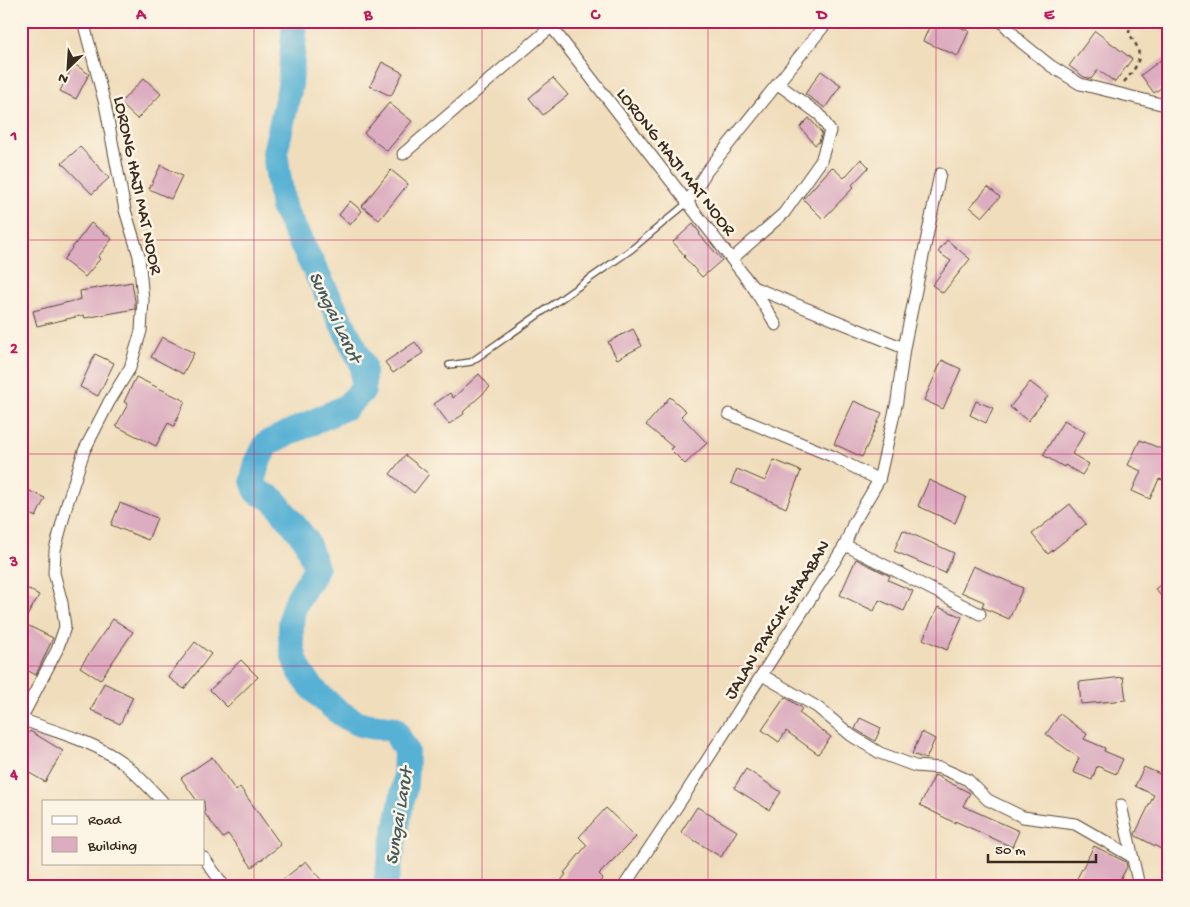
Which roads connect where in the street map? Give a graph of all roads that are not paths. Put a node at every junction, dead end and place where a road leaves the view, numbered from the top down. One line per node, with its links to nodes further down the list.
1 (83, 21): 20 (street, LORONG HAJI MAT NOOR)
2 (828, 21): 5 (street)
3 (1001, 21): 6 (street)
4 (549, 24): 7 (street); 9 (street, LORONG HAJI MAT NOOR)
5 (778, 84): 9 (street); 10 (street)
6 (1169, 106)
7 (403, 154)
8 (940, 174): 13 (street, JALAN PAKCIK SHAABAN)
9 (687, 203): 10 (street, LORONG HAJI MAT NOOR); 14 (lane)
10 (732, 259): 11 (street, LORONG HAJI MAT NOOR)
11 (753, 287): 12 (street, LORONG HAJI MAT NOOR); 13 (street)
12 (776, 325)
13 (904, 348): 16 (street, JALAN PAKCIK SHAABAN)
14 (449, 365)
15 (729, 414): 16 (street)
16 (880, 480): 17 (street, JALAN PAKCIK SHAABAN)
17 (845, 545): 18 (street); 19 (street, JALAN PAKCIK SHAABAN)
18 (980, 614)
19 (762, 674): 23 (street); 26 (street, JALAN PAKCIK SHAABAN)
20 (21, 719): 21 (street)
21 (161, 800)
22 (1120, 805): 23 (street)
23 (1131, 856): 27 (street)
24 (205, 859): 25 (street)
25 (224, 886)
26 (624, 886)
27 (1139, 886)

